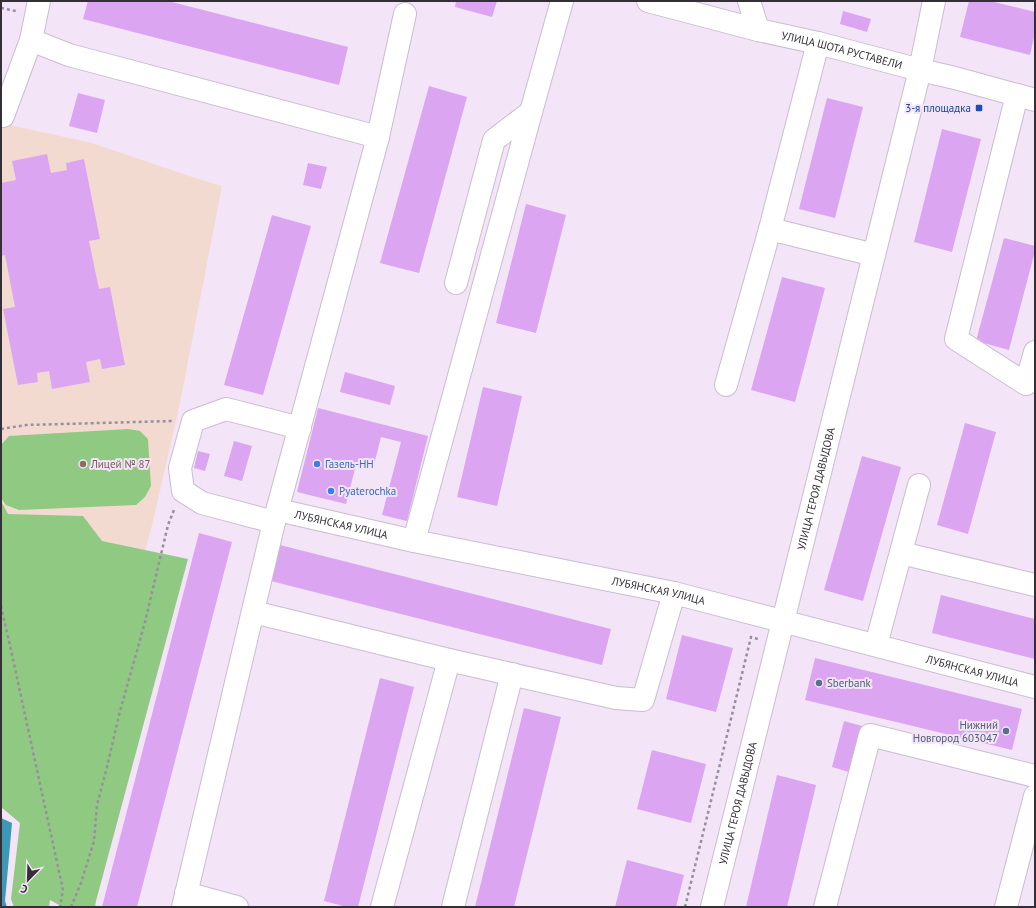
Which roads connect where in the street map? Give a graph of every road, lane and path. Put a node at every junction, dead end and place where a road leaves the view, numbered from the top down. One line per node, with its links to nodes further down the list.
1 (39, 1): 8 (street)
2 (562, 1): 12 (street)
3 (648, 1): 7 (street, УЛИЦА ШОТА РУСТАВЕЛИ)
4 (749, 1): 7 (street)
5 (934, 1): 10 (street, УЛИЦА ГЕРОЯ ДАВЫДОВА)
6 (405, 14): 14 (street)
7 (758, 30): 9 (street, УЛИЦА ШОТА РУСТАВЕЛИ)
8 (31, 40): 13 (street); 14 (street)
9 (818, 44): 10 (street, УЛИЦА ШОТА РУСТАВЕЛИ); 15 (street)
10 (920, 70): 11 (street, УЛИЦА ШОТА РУСТАВЕЛИ); 16 (street, УЛИЦА ГЕРОЯ ДАВЫДОВА)
11 (1026, 98): 20 (street)
12 (531, 112): 17 (street); 27 (street)
13 (2, 117)
14 (378, 137): 22 (street)
15 (770, 229): 16 (street); 19 (street)
16 (874, 255): 33 (street, УЛИЦА ГЕРОЯ ДАВЫДОВА)
17 (456, 283)
18 (1035, 352): 20 (street)
19 (726, 385)
20 (1031, 387)
21 (193, 421): 22 (street); 23 (path); 25 (street)
22 (300, 428): 26 (street)
23 (1, 429)
24 (919, 485): 28 (street)
25 (183, 491): 26 (street, ЛУБЯНСКАЯ УЛИЦА); 43 (path)
26 (276, 516): 27 (street, ЛУБЯНСКАЯ УЛИЦА); 32 (street)
27 (414, 541): 30 (street, ЛУБЯНСКАЯ УЛИЦА)
28 (901, 553): 29 (street); 35 (street)
29 (1035, 585)
30 (674, 593): 33 (street, ЛУБЯНСКАЯ УЛИЦА); 37 (street)
31 (1, 606): 42 (path)
32 (253, 612): 36 (street); 41 (street)
33 (783, 621): 34 (street, УЛИЦА ГЕРОЯ ДАВЫДОВА); 35 (street, ЛУБЯНСКАЯ УЛИЦА)
34 (777, 644): 47 (path); 48 (street, УЛИЦА ГЕРОЯ ДАВЫДОВА)
35 (876, 645): 38 (street, ЛУБЯНСКАЯ УЛИЦА)
36 (449, 660): 37 (street); 45 (street)
37 (512, 674): 46 (street)
38 (1035, 687)
39 (1035, 776): 49 (street)
40 (1035, 796): 50 (street)
41 (184, 900): 44 (street)
42 (60, 907)
43 (71, 907)
44 (237, 907)
45 (382, 907)
46 (453, 907)
47 (685, 907)
48 (712, 907)
49 (826, 907)
50 (1006, 907)

